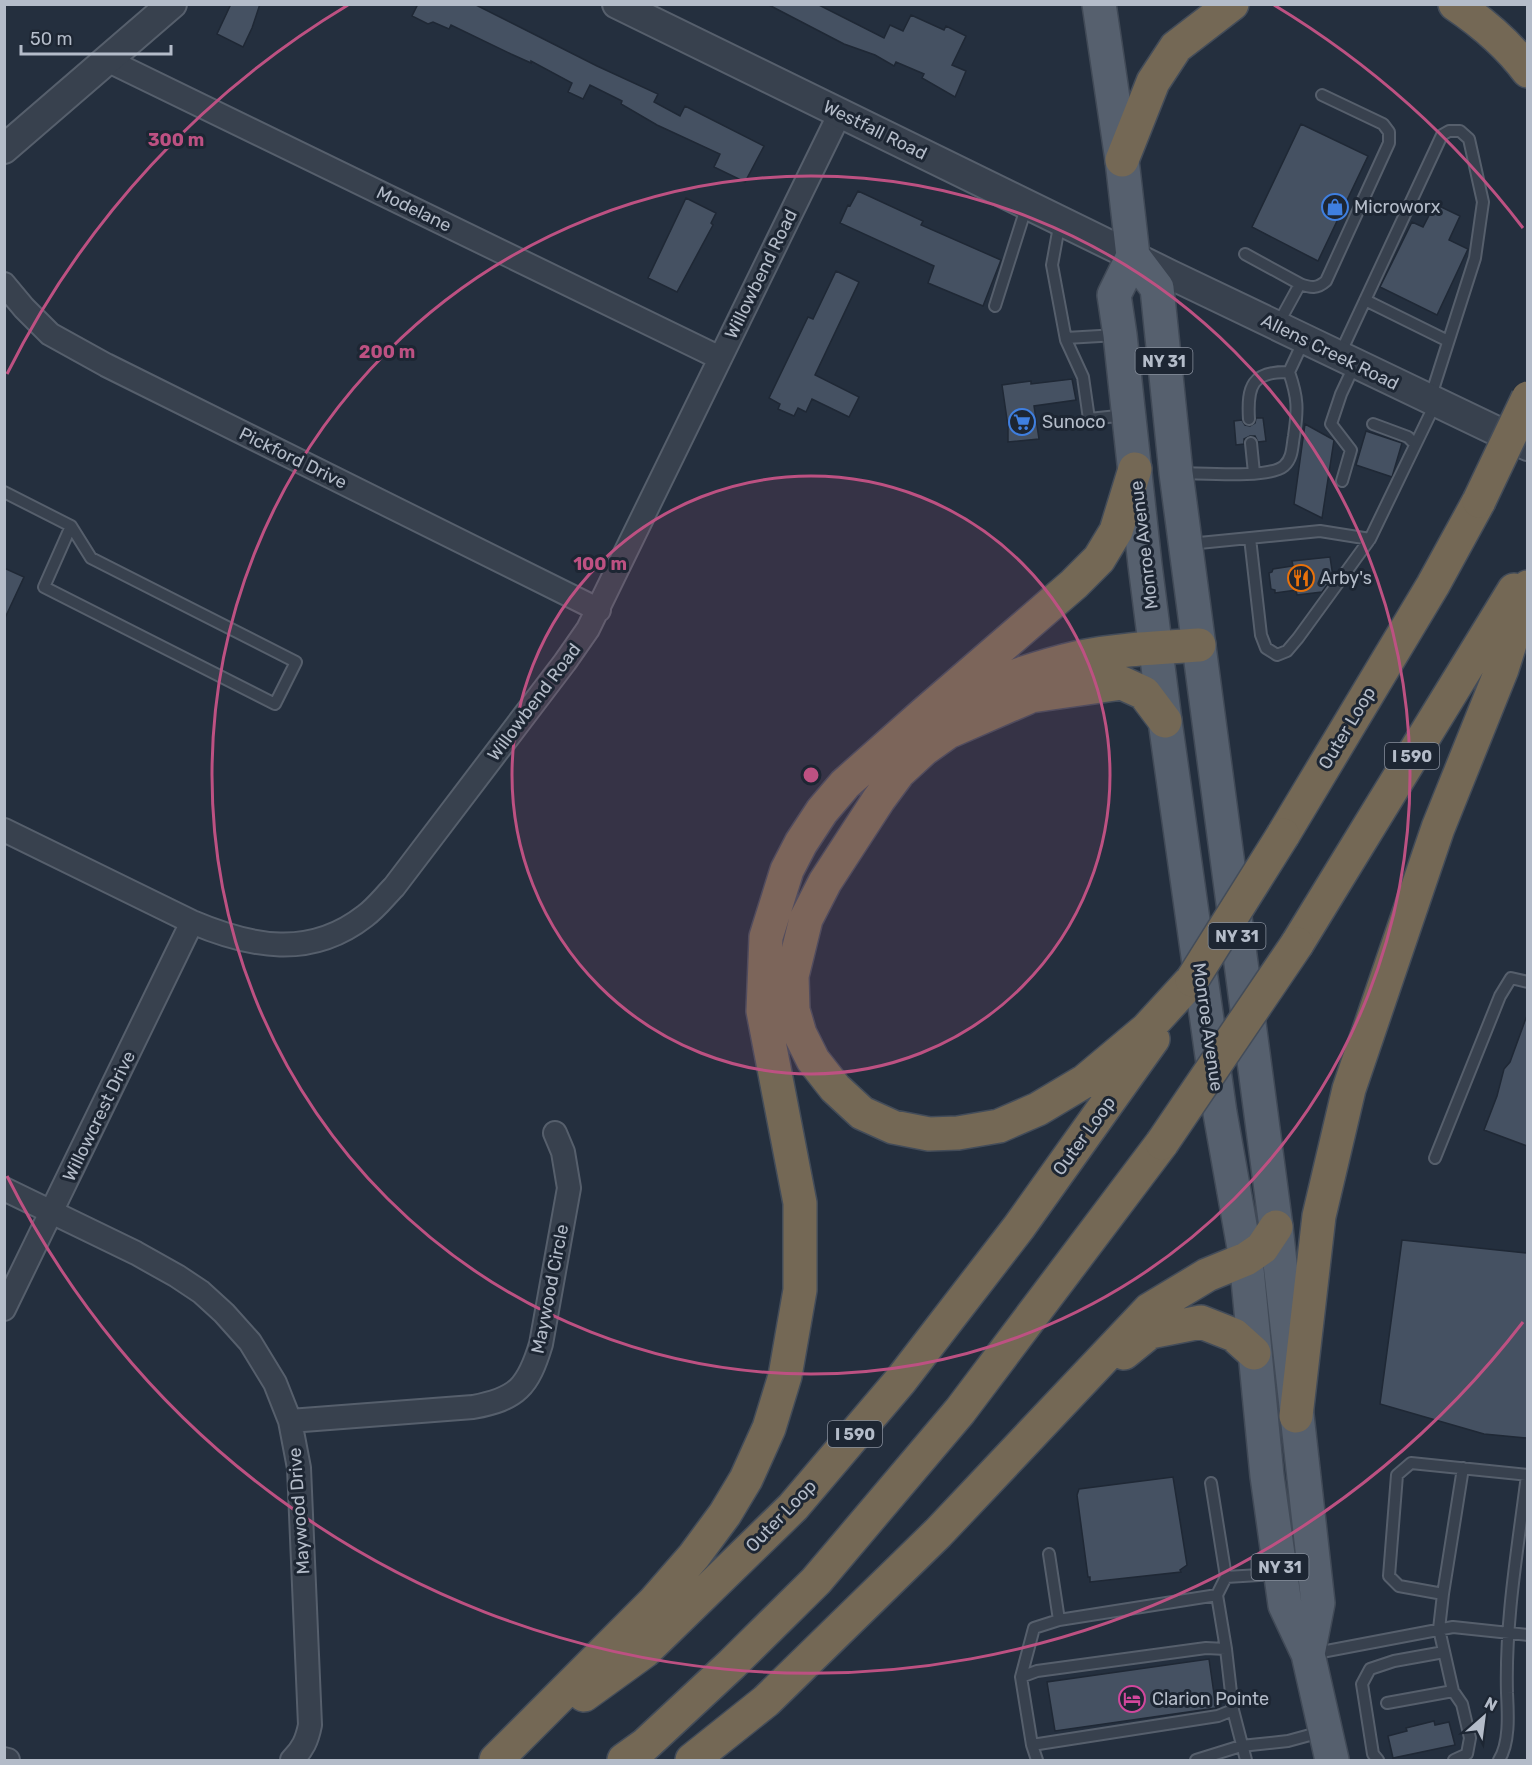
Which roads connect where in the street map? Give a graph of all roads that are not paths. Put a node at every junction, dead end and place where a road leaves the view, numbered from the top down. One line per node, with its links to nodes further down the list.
1 (172, 4): 6 (street)
2 (617, 4): 9 (street, Westfall Road)
3 (1232, 4): 11 (highway)
4 (1455, 4): 7 (highway)
5 (1099, 9): 11 (main road)
6 (107, 60): 10 (street); 25 (street, Modelane)
7 (1527, 71)
8 (1322, 95): 17 (lane)
9 (840, 113): 12 (street, Westfall Road); 25 (street, Willowbend Road)
10 (4, 149)
11 (1122, 160): 15 (main road)
12 (1027, 205): 13 (street, Westfall Road); 19 (lane)
13 (1060, 221): 15 (street, Westfall Road); 22 (lane)
14 (1245, 254): 17 (lane)
15 (1133, 256): 20 (street, Allens Creek Road); 21 (main road, Monroe Avenue / NY 31); 37 (main road, Monroe Avenue / NY 31)
16 (4, 284): 47 (street, Pickford Drive)
17 (1300, 284): 20 (lane)
18 (1365, 300): 24 (lane); 24 (lane); 26 (lane)
19 (995, 306)
20 (1277, 326): 23 (street, Allens Creek Road)
21 (1120, 334): 22 (lane); 30 (main road, Monroe Avenue / NY 31)
22 (1066, 338): 30 (lane)
23 (1304, 339): 26 (street, Allens Creek Road); 27 (lane)
24 (1448, 341): 29 (lane)
25 (720, 358): 47 (street, Willowbend Road)
26 (1347, 360): 29 (street, Allens Creek Road); 39 (lane)
27 (1289, 372): 31 (lane); 38 (lane)
28 (1527, 398): 55 (highway, Outer Loop, bridge)
29 (1433, 401): 34 (lane); 35 (street, Allens Creek Road)
30 (1129, 415): 36 (main road, Monroe Avenue / NY 31)
31 (1249, 419)
32 (1373, 424): 34 (lane)
33 (1251, 443): 38 (lane)
34 (1415, 444): 43 (lane)
35 (1527, 446)
36 (1135, 469): 49 (main road, Monroe Avenue / NY 31); 50 (highway)
37 (1176, 473): 38 (lane); 44 (main road, Monroe Avenue / NY 31)
38 (1254, 473)
39 (1342, 481)
40 (4, 492): 41 (lane)
41 (71, 526): 41 (lane)
42 (1250, 537): 43 (lane); 43 (lane); 44 (lane)
43 (1370, 539)
44 (1185, 544): 48 (main road, Monroe Avenue / NY 31)
45 (1527, 568): 91 (highway, I 590, bridge)
46 (1527, 587): 65 (highway)
47 (599, 610): 53 (street, Willowbend Road)
48 (1199, 645): 49 (highway); 60 (main road, Monroe Avenue / NY 31)
49 (1156, 649): 50 (highway); 51 (main road, Monroe Avenue / NY 31)
50 (925, 712): 90 (highway)
51 (1165, 721): 55 (highway); 61 (main road, Monroe Avenue / NY 31)
52 (4, 830): 53 (street, Willowbend Road)
53 (192, 922): 59 (street, Willowcrest Drive)
54 (1527, 982): 57 (lane)
55 (1148, 1038): 90 (highway, Outer Loop / I 590)
56 (555, 1133): 66 (street, Maywood Circle)
57 (1436, 1158)
58 (4, 1189): 59 (street, Maywood Drive)
59 (52, 1213): 62 (street, Willowcrest Drive); 66 (street, Maywood Drive)
60 (1276, 1227): 61 (highway); 65 (main road, Monroe Avenue / NY 31)
61 (1246, 1258): 63 (main road, Monroe Avenue / NY 31); 64 (highway)
62 (4, 1309)
63 (1254, 1353): 64 (highway); 71 (main road, Monroe Avenue / NY 31)
64 (1071, 1391): 92 (highway)
65 (1296, 1416): 81 (main road, Monroe Avenue / NY 31)
66 (290, 1420): 89 (street, Maywood Drive)
67 (1463, 1468): 68 (lane); 74 (lane); 74 (lane)
68 (1527, 1475): 77 (lane)
69 (1211, 1483): 72 (lane)
70 (1049, 1554): 75 (lane)
71 (1281, 1574): 72 (lane); 81 (main road, Monroe Avenue / NY 31)
72 (1226, 1577): 73 (lane)
73 (1217, 1594): 75 (lane); 79 (lane)
74 (1443, 1594): 76 (lane)
75 (1059, 1620): 82 (lane)
76 (1440, 1629): 77 (lane); 80 (lane); 81 (lane)
77 (1507, 1634): 78 (lane); 98 (lane)
78 (1527, 1635)
79 (1226, 1648): 82 (lane); 85 (lane)
80 (1444, 1652): 83 (lane); 96 (lane)
81 (1308, 1654): 88 (main road, Monroe Avenue / NY 31)
82 (1021, 1677): 86 (lane)
83 (1453, 1691): 84 (lane); 97 (lane)
84 (1387, 1703)
85 (1233, 1710): 86 (lane); 87 (lane)
86 (1032, 1744): 93 (lane)
87 (1241, 1746): 88 (lane); 94 (lane); 95 (lane)
88 (1328, 1746)
89 (292, 1761)
90 (496, 1761)
91 (624, 1761)
92 (692, 1761)
93 (1037, 1761)
94 (1196, 1761)
95 (1246, 1761)
96 (1378, 1761)
97 (1454, 1761)
98 (1499, 1761)

